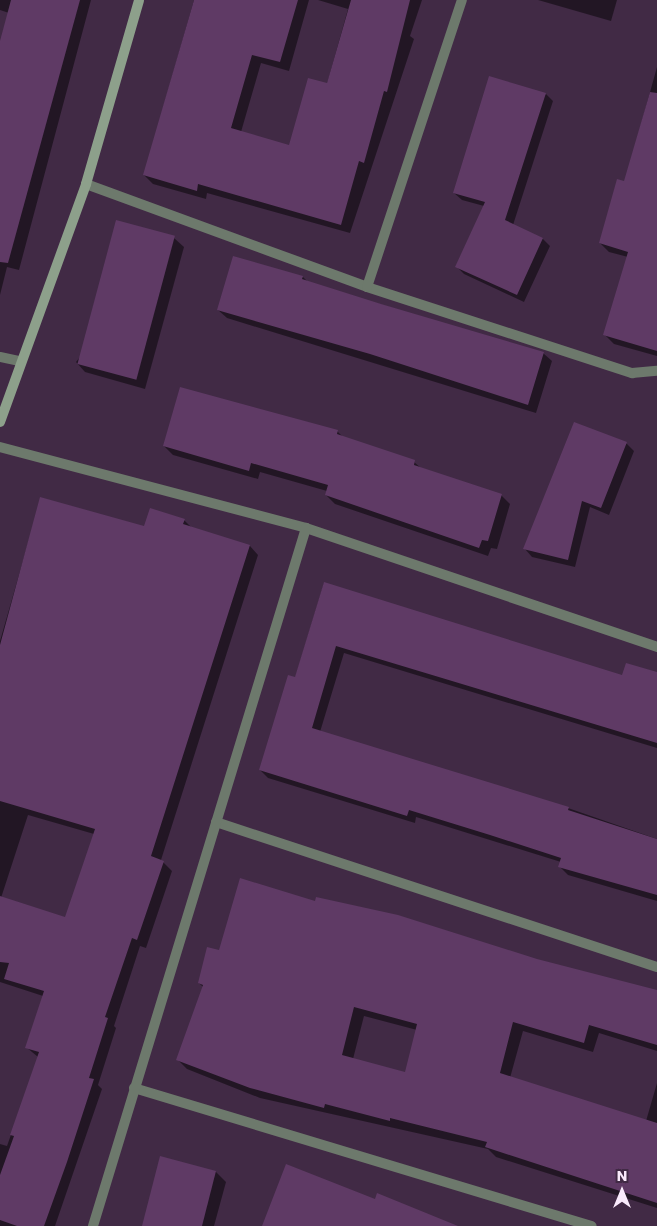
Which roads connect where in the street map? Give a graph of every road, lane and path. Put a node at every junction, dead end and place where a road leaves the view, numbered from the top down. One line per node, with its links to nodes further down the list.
1 (139, 0): 3 (street)
2 (462, 0): 4 (street)
3 (86, 184): 4 (street); 6 (street)
4 (367, 287): 7 (street)
5 (0, 357): 6 (street)
6 (19, 361): 8 (street)
7 (657, 371)
8 (0, 422)
9 (0, 447): 10 (street)
10 (306, 528): 11 (street); 12 (street)
11 (657, 647)
12 (216, 822): 13 (street); 14 (street)
13 (657, 967)
14 (134, 1088): 15 (street); 16 (street)
15 (93, 1226)
16 (592, 1226)

